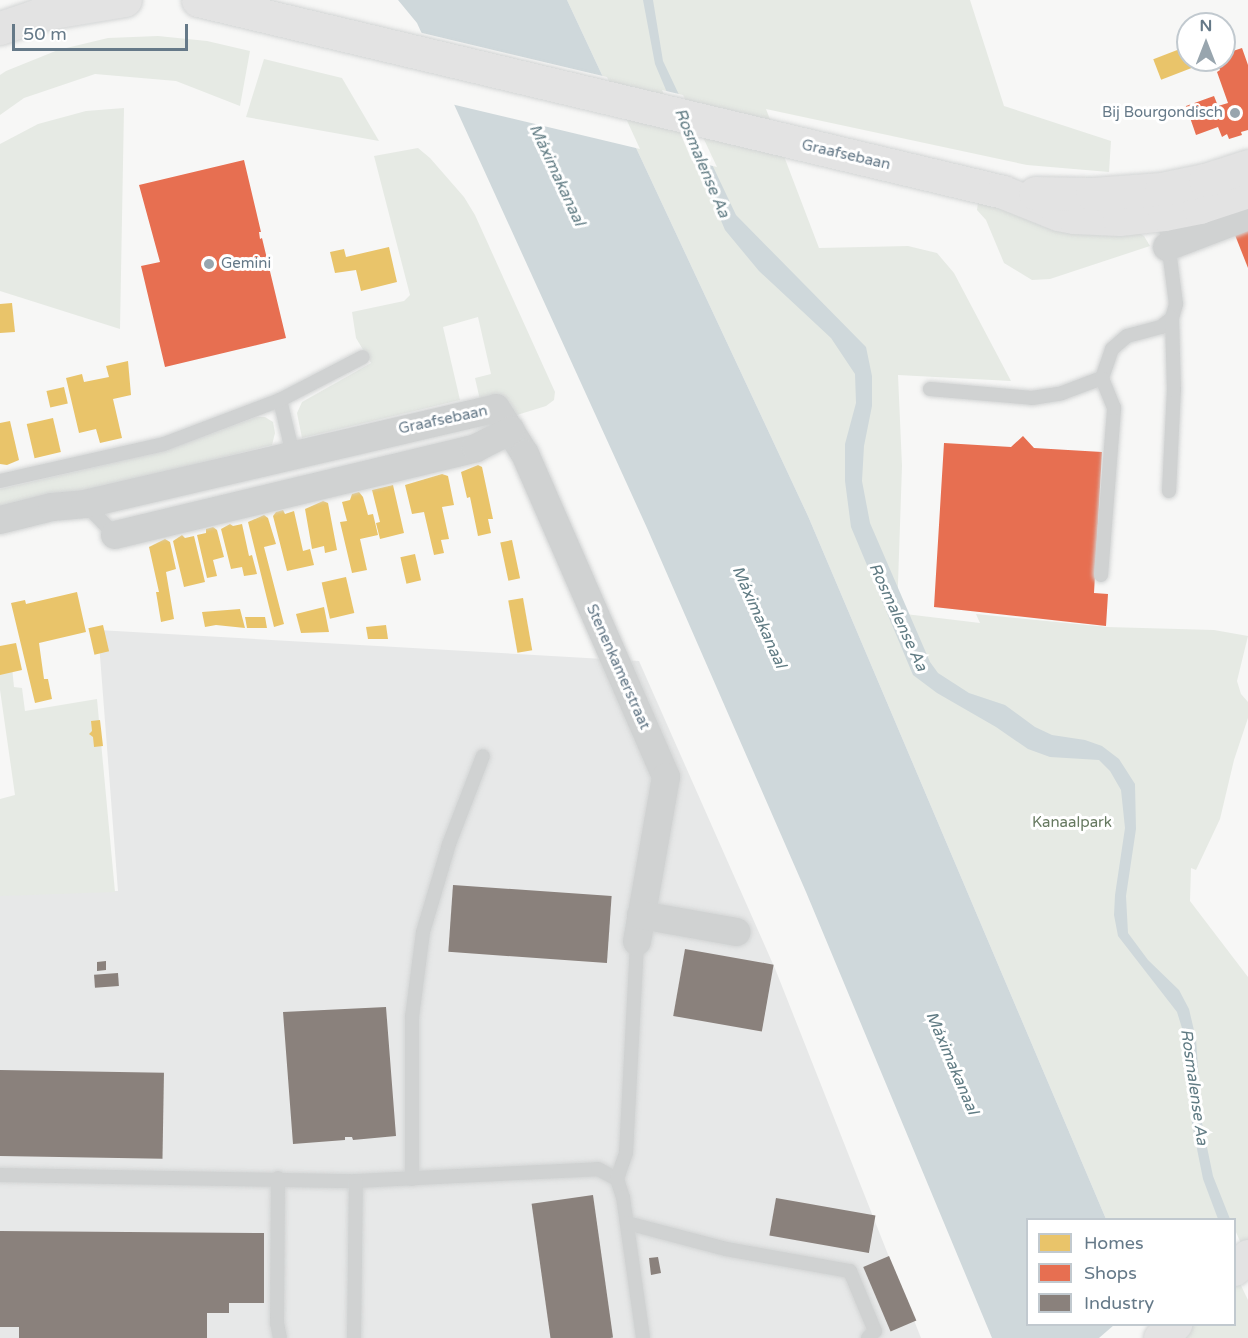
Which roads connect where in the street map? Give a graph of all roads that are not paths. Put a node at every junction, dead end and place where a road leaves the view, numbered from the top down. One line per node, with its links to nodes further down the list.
1 (24, 0): 4 (main road)
2 (125, 0): 5 (main road)
3 (198, 0): 8 (main road, Graafsebaan)
4 (0, 9)
5 (0, 28)
6 (1248, 166): 8 (main road, Graafsebaan)
7 (1248, 191): 8 (main road, Graafsebaan)
8 (1162, 202): 10 (lane)
9 (1248, 216): 10 (street)
10 (1167, 247): 11 (lane)
11 (1172, 318): 13 (lane); 19 (lane)
12 (363, 357): 15 (lane)
13 (1102, 378): 14 (lane); 23 (lane)
14 (930, 389)
15 (280, 400): 17 (lane); 18 (lane)
16 (510, 430): 17 (street, Graafsebaan); 22 (street, Graafsebaan); 25 (street, Stenenkamerstraat)
17 (293, 454): 20 (street, Graafsebaan)
18 (0, 481)
19 (1169, 491)
20 (85, 504): 21 (street, Graafsebaan); 22 (lane)
21 (0, 520)
22 (115, 535)
23 (1101, 574)
24 (483, 756): 29 (lane)
25 (639, 928): 26 (street); 30 (lane)
26 (736, 932)
27 (0, 1175): 28 (lane)
28 (278, 1178): 31 (lane); 36 (lane)
29 (412, 1179): 30 (lane); 31 (lane)
30 (617, 1179): 32 (lane)
31 (356, 1181): 37 (lane)
32 (627, 1223): 38 (lane); 39 (lane)
33 (1248, 1256): 34 (main road)
34 (1236, 1267)
35 (1173, 1326): 40 (main road)
36 (280, 1338)
37 (354, 1338)
38 (643, 1338)
39 (868, 1338)
40 (1160, 1338)

